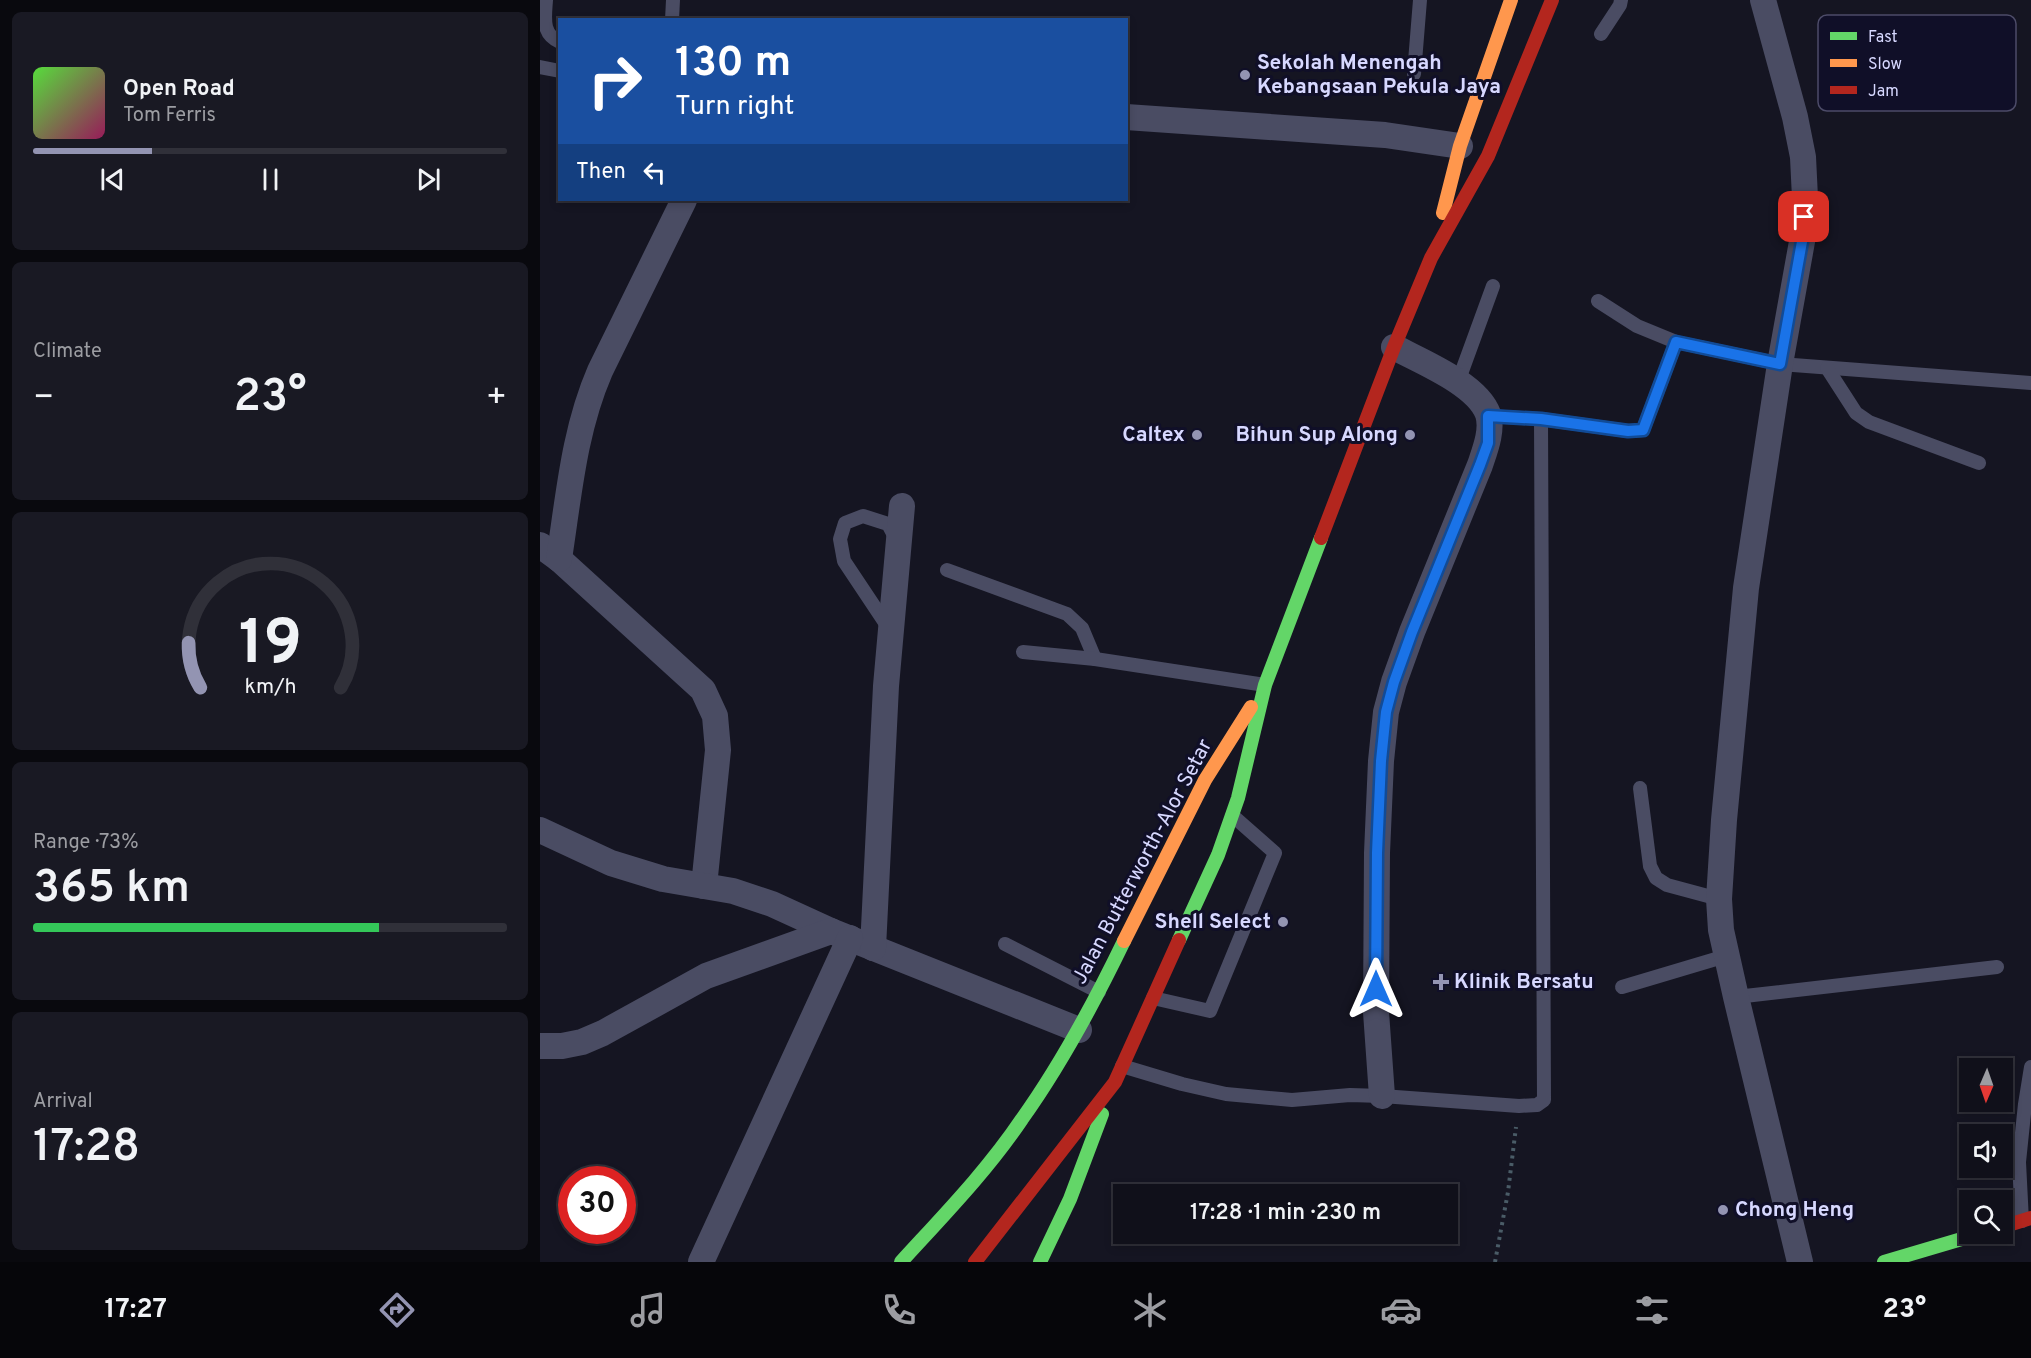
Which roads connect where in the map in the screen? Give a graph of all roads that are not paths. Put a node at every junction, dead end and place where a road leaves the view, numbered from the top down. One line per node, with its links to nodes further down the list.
1 (546, 0): 10 (lane)
2 (672, 0): 8 (lane)
3 (1420, 0): 13 (lane)
4 (1511, 0): 15 (main road)
5 (1552, 0): 17 (main road)
6 (1621, 0): 9 (lane)
7 (1763, 0): 22 (street)
8 (672, 18)
9 (1601, 34)
10 (558, 41)
11 (540, 67): 12 (lane)
12 (558, 71)
13 (1414, 74)
14 (1128, 117): 15 (street)
15 (1460, 146): 17 (main road)
16 (684, 201): 31 (street)
17 (1431, 258): 21 (main road)
18 (1494, 286): 24 (lane)
19 (1598, 301): 20 (lane)
20 (1676, 342): 22 (lane); 27 (lane)
21 (1394, 347): 24 (street); 36 (main road)
22 (1780, 364): 23 (lane); 41 (street)
23 (1827, 368): 25 (lane); 28 (lane)
24 (1458, 382): 26 (street)
25 (2031, 383)
26 (1488, 416): 27 (lane); 56 (street)
27 (1541, 419): 56 (lane)
28 (1979, 463)
29 (902, 506): 30 (street)
30 (899, 543): 33 (street); 33 (lane)
31 (549, 552): 40 (street)
32 (947, 570): 35 (lane)
33 (891, 632): 44 (street)
34 (1023, 652): 35 (lane)
35 (1095, 659): 36 (lane)
36 (1265, 685): 38 (main road, Jalan Butterworth-Alor Setar); 48 (main road, Jalan Butterworth-Alor Setar)
37 (1640, 788): 41 (lane)
38 (1232, 815): 49 (main road, Jalan Butterworth-Alor Setar); 49 (lane)
39 (540, 830): 40 (street)
40 (704, 886): 42 (street)
41 (1719, 899): 45 (street)
42 (841, 934): 44 (street); 52 (street); 59 (street)
43 (1005, 944): 48 (lane)
44 (873, 948): 51 (street)
45 (1726, 956): 47 (lane); 50 (street)
46 (1997, 967): 50 (lane)
47 (1622, 987)
48 (1099, 992): 51 (main road, Jalan Butterworth-Alor Setar)
49 (1152, 998): 53 (main road, Jalan Butterworth-Alor Setar)
50 (1736, 998): 63 (street)
51 (1079, 1030): 60 (main road, Jalan Butterworth-Alor Setar)
52 (540, 1046)
53 (1122, 1065): 55 (main road, Jalan Butterworth-Alor Setar); 56 (lane)
54 (2031, 1067): 57 (lane)
55 (1115, 1082): 61 (main road, Jalan Butterworth-Alor Setar); 62 (main road)
56 (1382, 1096)
57 (2027, 1220)
58 (1959, 1240): 64 (main road)
59 (701, 1262)
60 (901, 1262)
61 (975, 1262)
62 (1040, 1262)
63 (1800, 1262)
64 (1884, 1262)

